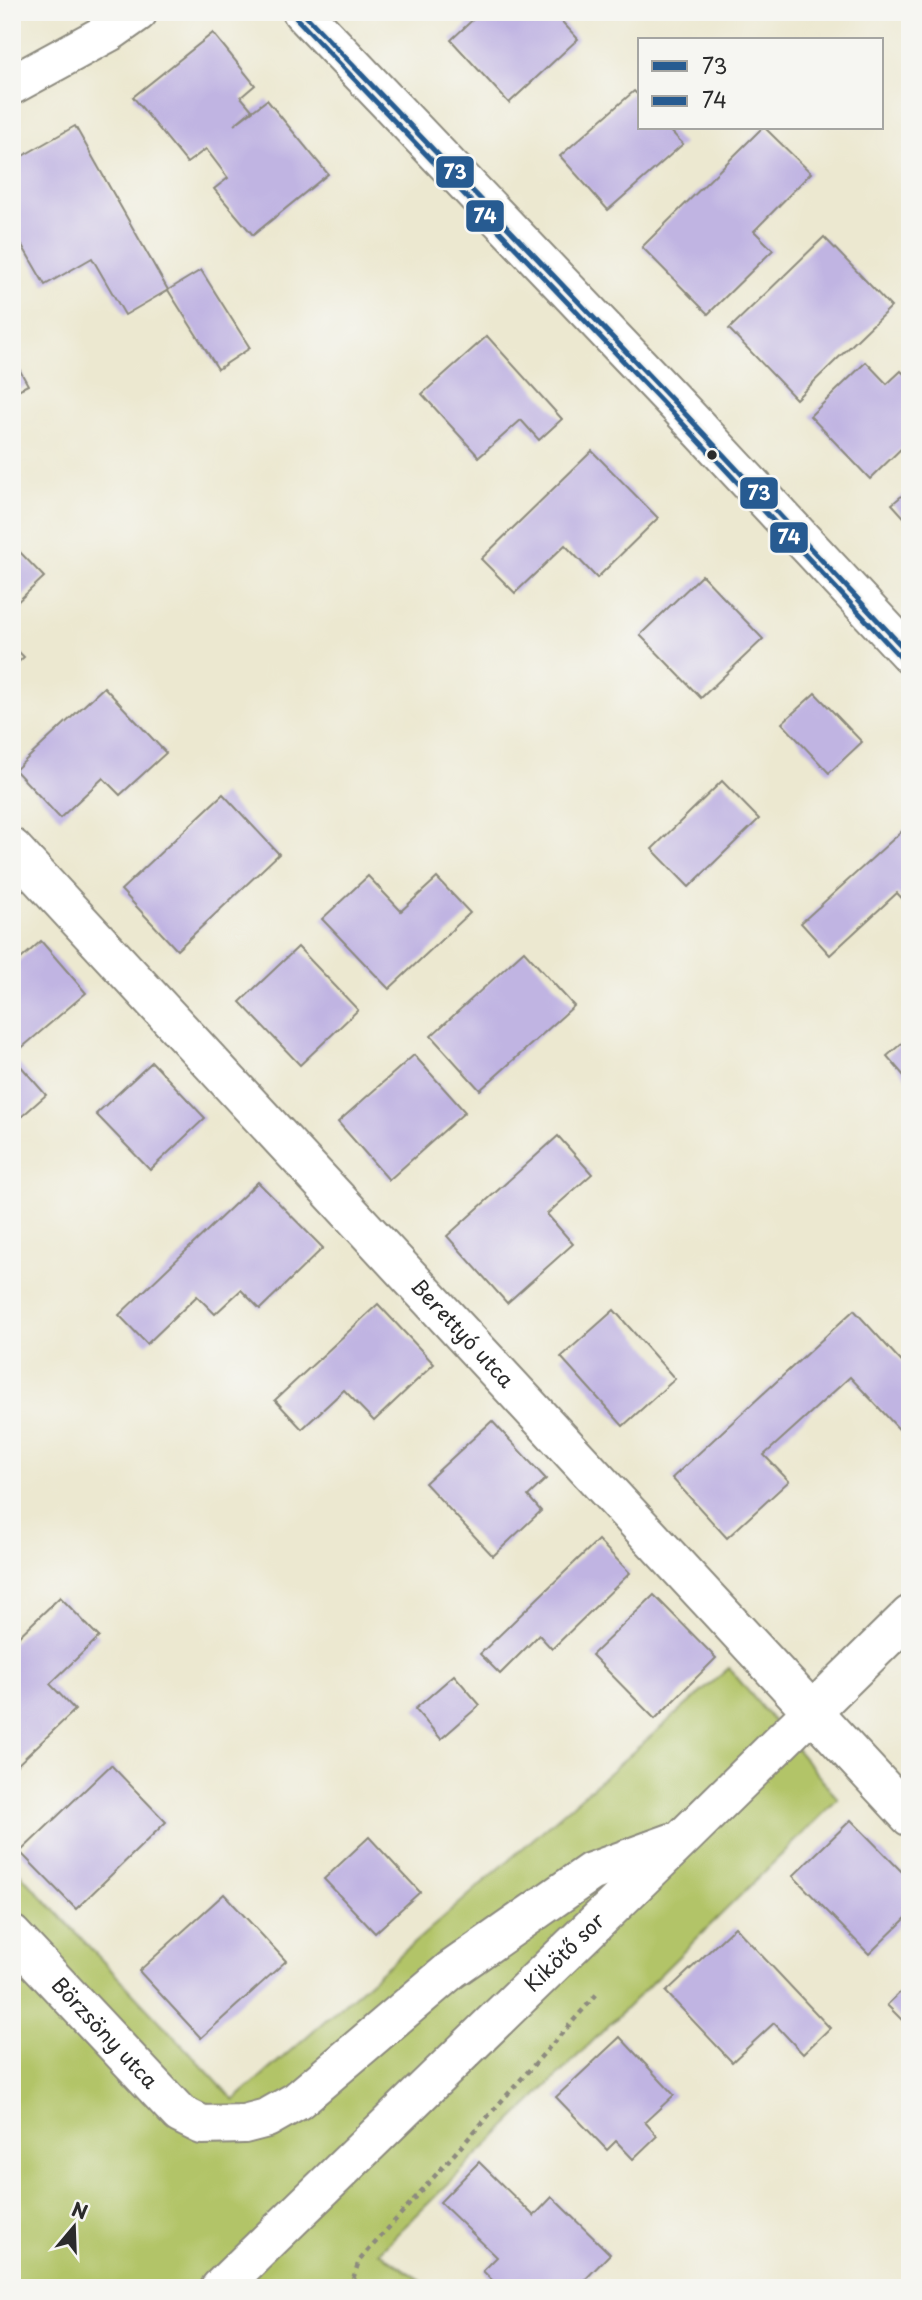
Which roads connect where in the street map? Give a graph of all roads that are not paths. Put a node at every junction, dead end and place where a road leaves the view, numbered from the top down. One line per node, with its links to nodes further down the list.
1 (138, 12): 3 (street)
2 (302, 12): 4 (street)
3 (12, 85)
4 (910, 655)
5 (12, 848): 7 (street, Berettyó utca)
6 (910, 1615): 7 (street, Kikötő sor)
7 (812, 1711): 8 (street, Berettyó utca); 9 (street, Kikötő sor)
8 (910, 1817)
9 (683, 1838): 10 (street, Börzsöny utca); 11 (street, Kikötő sor)
10 (12, 1935)
11 (220, 2288)

